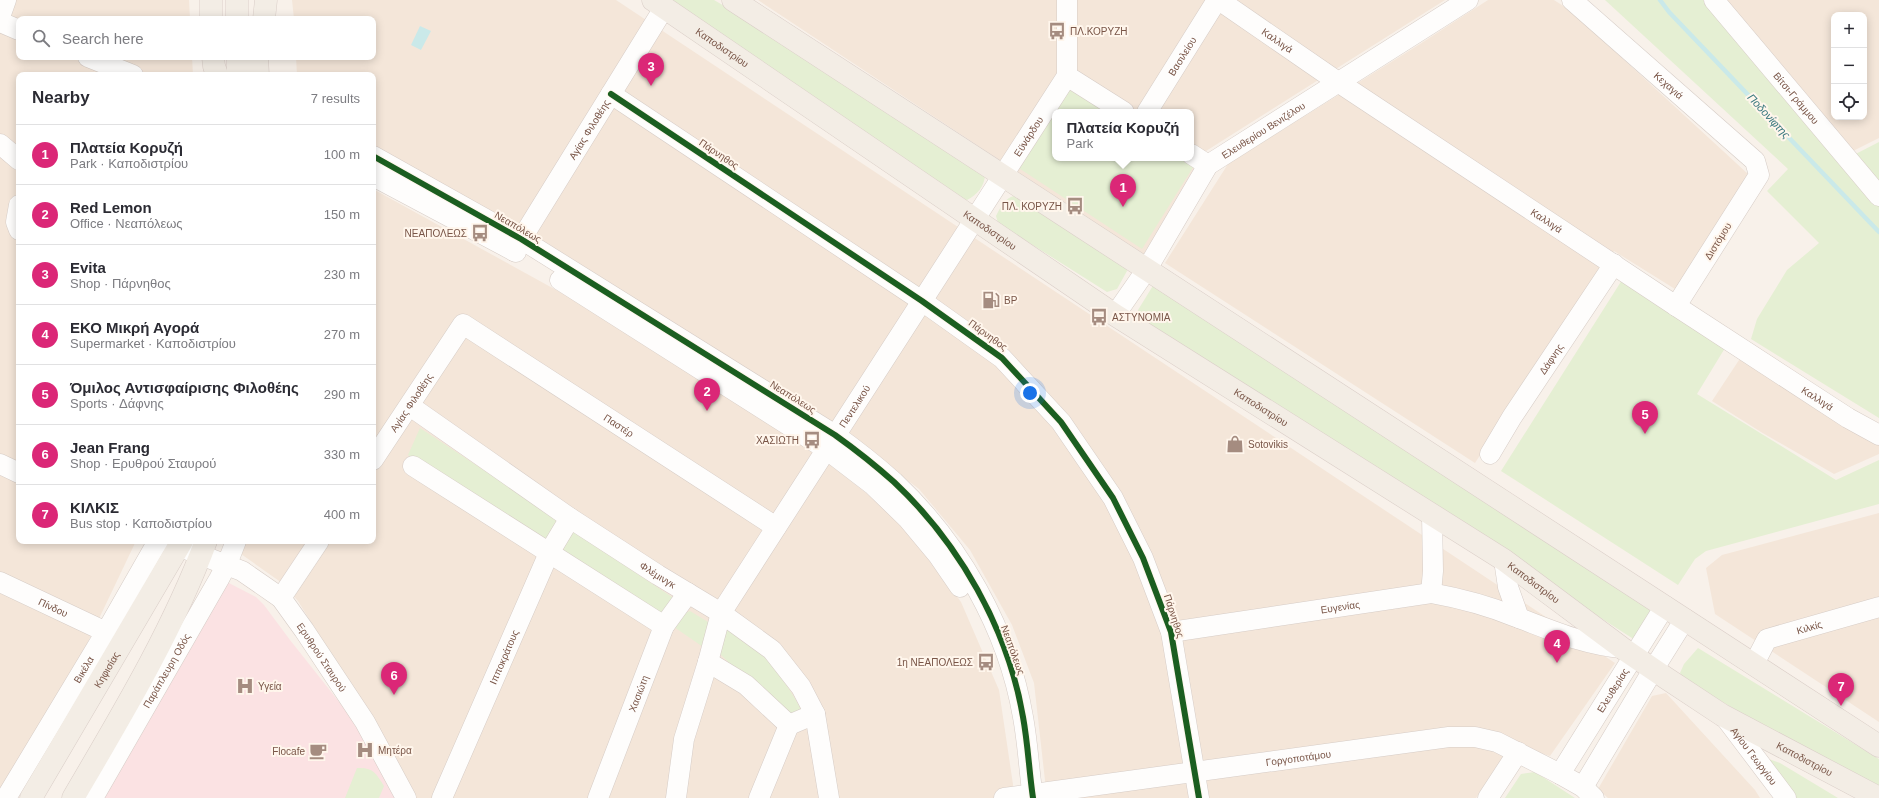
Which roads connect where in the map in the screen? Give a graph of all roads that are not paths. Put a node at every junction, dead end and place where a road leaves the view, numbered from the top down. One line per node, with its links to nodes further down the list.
1 (6, 0): 17 (street)
2 (210, 0): 13 (main road)
3 (237, 0): 14 (main road)
4 (256, 0): 15 (main road)
5 (266, 0): 16 (main road)
6 (733, 0): 36 (main road)
7 (1067, 0): 26 (street)
8 (1218, 0): 27 (street, Καλλιγά); 30 (street, Βασιλείου)
9 (1468, 0): 27 (street, Ελευθερίου Βενιζέλου)
10 (1572, 0): 37 (street, Κεχαγιά)
11 (1714, 0): 39 (street, Βίτσι-Γράμμου)
12 (654, 3): 28 (street, Αγίας Φιλοθέης); 40 (main road, Καποδιστρίου)
13 (212, 16)
14 (237, 16)
15 (256, 16)
16 (264, 16)
17 (0, 17)
18 (0, 22): 19 (street)
19 (16, 29)
20 (96, 60): 24 (street)
21 (213, 60): 25 (main road)
22 (243, 60): 23 (main road)
23 (254, 67)
24 (126, 72)
25 (216, 72)
26 (1067, 76): 29 (street); 36 (street, Εϋνάρδου)
27 (1338, 82): 35 (street, Ελευθερίου Βενιζέλου); 42 (street, Καλλιγά)
28 (611, 94): 41 (street, Αγίας Φιλοθέης); 44 (street, Πάρνηθος)
29 (1119, 109)
30 (1149, 109)
31 (0, 144): 33 (street)
32 (1194, 156): 35 (street)
33 (16, 157)
34 (376, 158): 41 (street, Νεαπόλεως)
35 (1208, 164): 43 (street, Ελευθερίου Βενιζέλου)
36 (1003, 175): 40 (street, Εϋνάρδου); 43 (main road)
37 (1759, 175): 45 (street, Διστόμου)
38 (376, 177): 41 (street, Νεαπόλεως)
39 (1879, 196)
40 (974, 220): 44 (street, Πεντελικού); 46 (main road, Καποδιστρίου)
41 (517, 245): 50 (street, Νεαπόλεως)
42 (1614, 264): 45 (street, Καλλιγά); 51 (street, Δάφνης)
43 (1147, 269): 46 (street, Ελευθερίου Βενιζέλου); 72 (main road)
44 (922, 301): 50 (street, Πεντελικού); 79 (street, Πάρνηθος)
45 (1676, 306): 49 (street, Καλλιγά)
46 (1115, 316): 56 (main road, Καποδιστρίου)
47 (462, 324): 48 (street, Αγίας Φιλοθέης); 58 (street, Παστέρ)
48 (410, 406): 52 (street, Αγίας Φιλοθέης); 57 (street, Φλέμινγκ)
49 (1879, 435)
50 (831, 442): 58 (street, Πεντελικού); 92 (street, Νεαπόλεως)
51 (1490, 454)
52 (376, 456)
53 (0, 464): 55 (street)
54 (413, 466): 65 (street)
55 (16, 472)
56 (1432, 514): 66 (main road, Καποδιστρίου); 70 (street)
57 (570, 518): 65 (street, Ιπποκράτους); 69 (street, Φλέμινγκ)
58 (776, 527): 74 (street, Πεντελικού)
59 (156, 544): 78 (street, Βικέλα)
60 (174, 544): 94 (main road, Κηφισίας)
61 (181, 544): 64 (street, Ερυθρού Σταυρού)
62 (235, 544): 67 (street, Παράπλευρη Οδός)
63 (317, 544): 71 (street)
64 (204, 548): 67 (street, Ερυθρού Σταυρού); 95 (main road)
65 (549, 553): 77 (street); 98 (street, Ιπποκράτους)
66 (1504, 560): 75 (street); 80 (main road, Καποδιστρίου)
67 (227, 564): 71 (street, Ερυθρού Σταυρού); 96 (street, Παράπλευρη Οδός)
68 (0, 582): 78 (street, Πίνδου)
69 (688, 593): 74 (street, Φλέμινγκ); 77 (street, Χασιώτη)
70 (1431, 593): 75 (street, Ευγενίας); 79 (street, Ευγενίας)
71 (280, 598): 97 (street, Ερυθρού Σταυρού)
72 (1665, 606): 76 (main road); 80 (street, Ελευθερίας)
73 (1879, 607): 82 (street, Κιλκίς)
74 (721, 613): 81 (street, Πεντελικού); 84 (street, Φλέμινγκ)
75 (1519, 618): 80 (street, Ευγενίας)
76 (1685, 619): 82 (main road); 83 (street)
77 (664, 626): 99 (street, Χασιώτη)
78 (106, 632): 93 (street, Βικέλα)
79 (1171, 632): 89 (street, Πάρνηθος)
80 (1628, 652): 83 (main road, Καποδιστρίου); 90 (street, Ελευθερίας)
81 (708, 662): 86 (street); 100 (street, Πεντελικού)
82 (1754, 664): 87 (main road)
83 (1653, 670): 85 (main road, Καποδιστρίου); 91 (street)
84 (815, 714): 86 (street); 102 (street, Φλέμινγκ)
85 (1722, 715): 105 (street, Αγίου Γεωργίου); 106 (main road, Καποδιστρίου)
86 (790, 725): 101 (street)
87 (1879, 746)
88 (1518, 752): 89 (street, Γοργοποτάμου); 90 (street, Γοργοποτάμου); 104 (street)
89 (1194, 772): 92 (street, Γοργοποτάμου); 103 (street, Πάρνηθος)
90 (1560, 774): 91 (street, Γοργοποτάμου)
91 (1589, 793)
92 (1022, 797)
93 (6, 798)
94 (31, 798)
95 (73, 798)
96 (93, 798)
97 (406, 798)
98 (442, 798)
99 (598, 798)
100 (676, 798)
101 (759, 798)
102 (829, 798)
103 (1199, 798)
104 (1488, 798)
105 (1786, 798)
106 (1878, 798)

